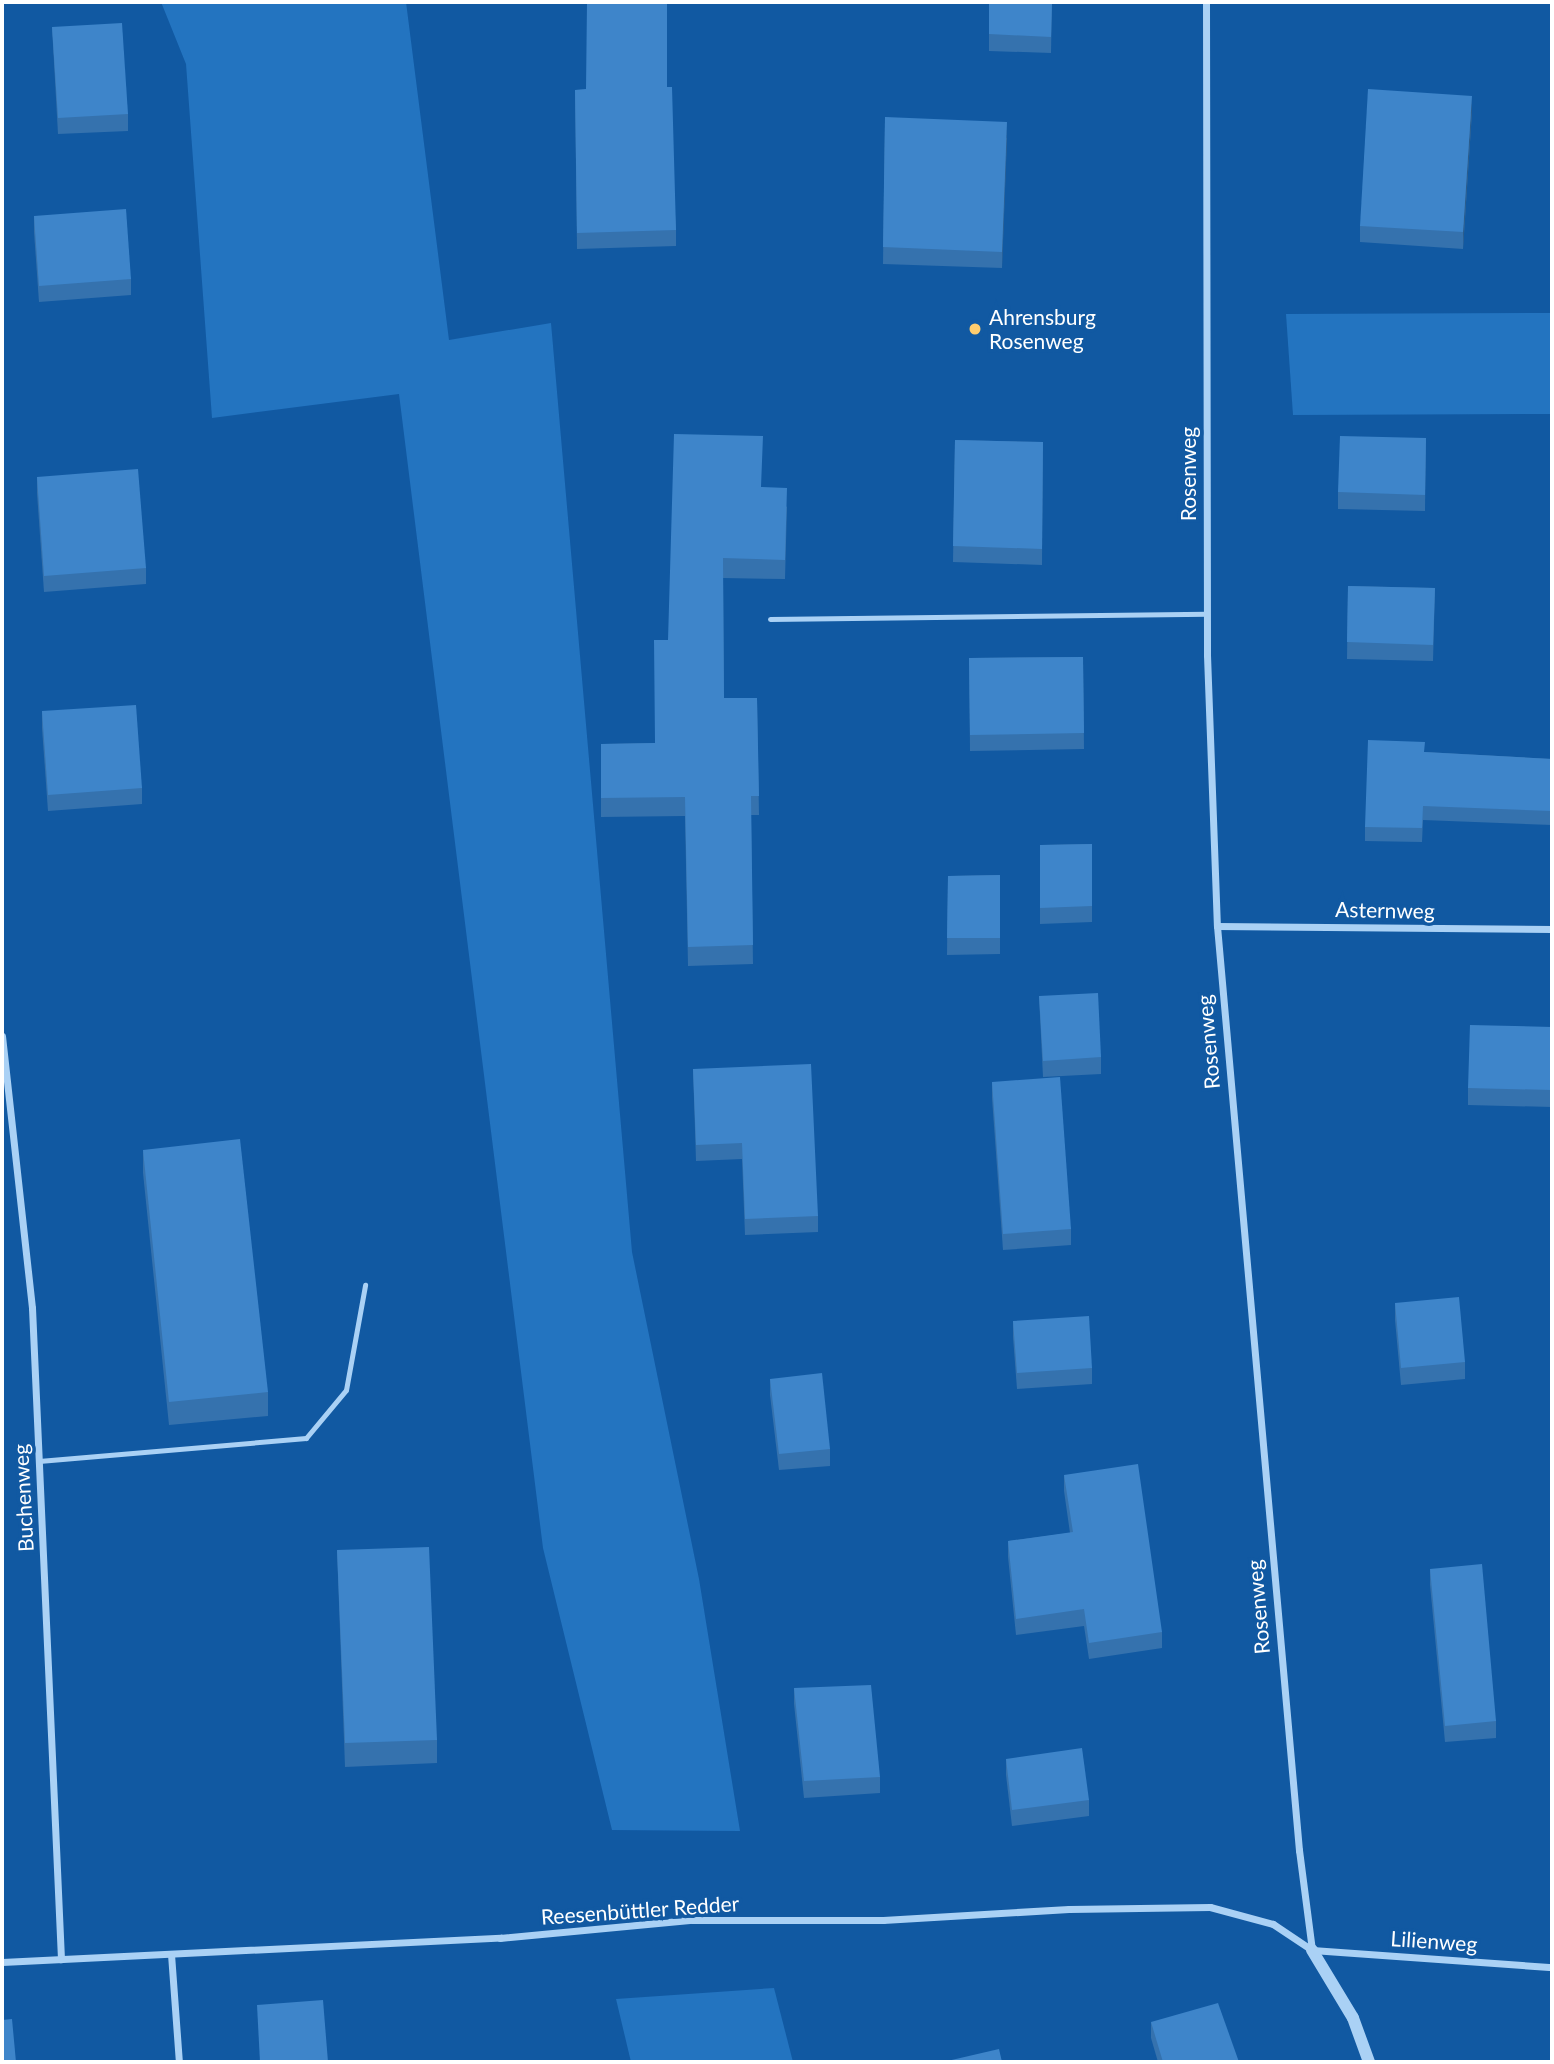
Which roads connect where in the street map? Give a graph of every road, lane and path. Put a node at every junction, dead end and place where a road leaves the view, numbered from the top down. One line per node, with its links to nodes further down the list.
1 (1206, 2): 2 (street, Rosenweg)
2 (1207, 614): 3 (lane); 4 (street, Rosenweg)
3 (770, 619)
4 (1216, 926): 5 (street, Asternweg); 9 (street, Rosenweg)
5 (1552, 929)
6 (2, 1036): 8 (street, Buchenweg)
7 (365, 1285): 8 (lane)
8 (39, 1461): 11 (street, Buchenweg)
9 (1312, 1950): 10 (street, Reesenbüttler Redder); 13 (street, Lilienweg); 15 (street, Rosenweg)
10 (171, 1954): 11 (street, Reesenbüttler Redder); 14 (street)
11 (61, 1959): 12 (street, Reesenbüttler Redder)
12 (2, 1962)
13 (1552, 1967)
14 (179, 2062)
15 (1368, 2062)

